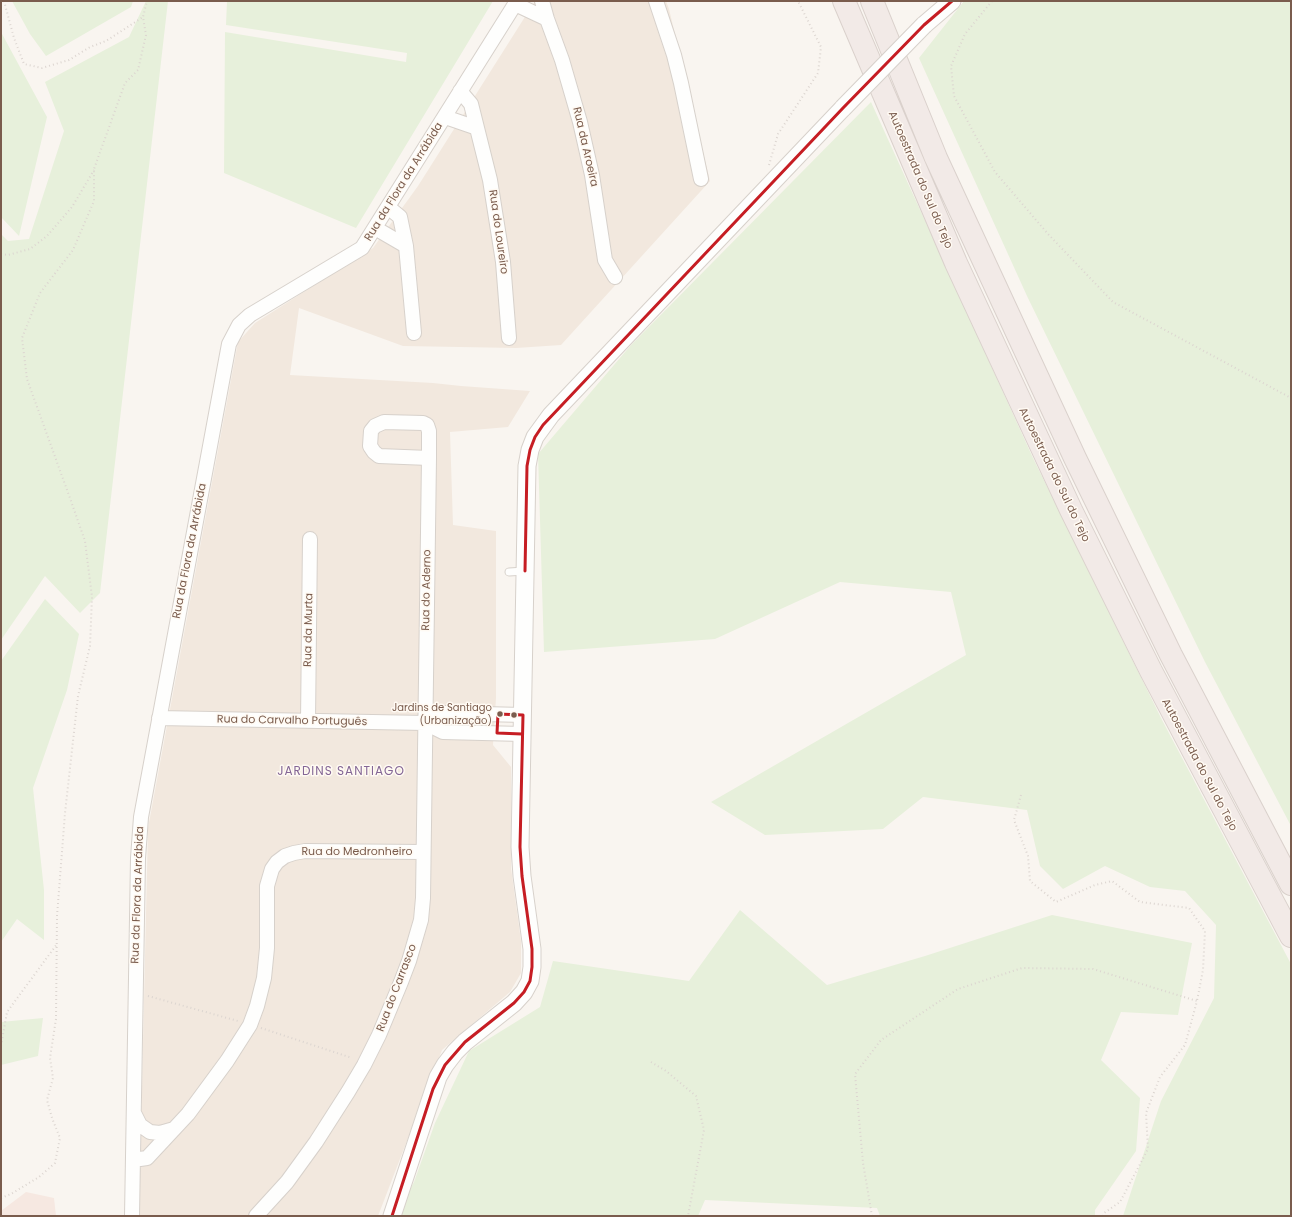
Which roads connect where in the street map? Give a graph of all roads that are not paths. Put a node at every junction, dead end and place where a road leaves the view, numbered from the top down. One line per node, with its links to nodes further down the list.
1 (542, 1): 7 (street, Rua da Aroeira)
2 (656, 1): 11 (street)
3 (844, 1): 29 (highway, Autoestrada do Sul do Tejo)
4 (872, 1): 28 (highway)
5 (952, 1): 21 (street, bridge)
6 (516, 3): 7 (street); 8 (street, Rua da Flora da Arrábida)
7 (546, 18): 15 (street, Rua da Aroeira)
8 (460, 91): 9 (street, Rua da Flora da Arrábida); 10 (street, Rua do Loureiro)
9 (444, 117): 10 (street); 12 (street, Rua da Flora da Arrábida)
10 (477, 128): 17 (street, Rua do Loureiro)
11 (700, 179)
12 (388, 207): 13 (street, Rua da Flora da Arrábida); 14 (street)
13 (375, 228): 14 (street); 22 (street, Rua da Flora da Arrábida)
14 (406, 246): 16 (street)
15 (616, 277)
16 (414, 332)
17 (509, 338)
18 (429, 458): 24 (street, Rua do Aderno)
19 (310, 539): 23 (street, Rua da Murta)
20 (498, 714): 21 (street); 24 (street); 25 (street)
21 (523, 715): 26 (street)
22 (159, 718): 23 (street, Rua do Carvalho Português); 30 (street, Rua da Flora da Arrábida)
23 (308, 721): 24 (street, Rua do Carvalho Português)
24 (425, 723): 25 (street, Rua do Carvalho Português); 27 (street, Rua do Carrasco)
25 (497, 733): 26 (street, Rua do Carvalho Português)
26 (522, 734): 35 (street)
27 (424, 852): 31 (street, Rua do Medronheiro); 34 (street, Rua do Carrasco)
28 (1291, 884)
29 (1291, 936)
30 (134, 1113): 31 (street); 32 (street, Rua da Flora da Arrábida)
31 (174, 1129): 32 (street, Rua do Medronheiro)
32 (133, 1160): 33 (street, Rua da Flora da Arrábida)
33 (132, 1216)
34 (256, 1216)
35 (392, 1216)

